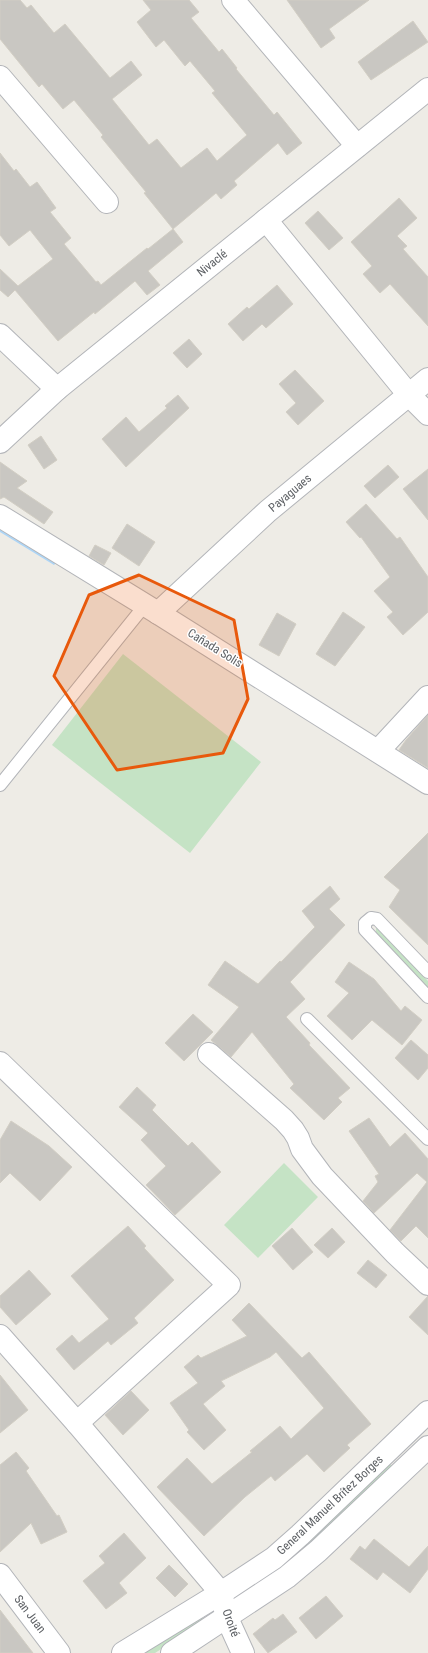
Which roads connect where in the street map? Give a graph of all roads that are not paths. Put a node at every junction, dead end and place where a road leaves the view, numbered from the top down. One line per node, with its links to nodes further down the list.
1 (233, 0): 4 (street)
2 (0, 76): 5 (street)
3 (428, 89): 4 (street, Nivaclé)
4 (357, 146): 6 (street, Nivaclé)
5 (107, 202)
6 (266, 220): 9 (street, Nivaclé); 10 (street)
7 (0, 335): 9 (street)
8 (428, 379): 10 (street, Payaguaes)
9 (57, 389): 12 (street, Nivaclé)
10 (409, 395): 11 (street); 14 (street, Payaguaes)
11 (428, 414)
12 (0, 442)
13 (0, 516): 14 (street, Cañada Solis)
14 (152, 609): 16 (street, Cañada Solis); 18 (lane)
15 (428, 697): 16 (street)
16 (378, 751): 17 (street, Cañada Solis)
17 (428, 783)
18 (0, 784)
19 (428, 972): 20 (lane)
20 (428, 997)
21 (307, 1019): 24 (lane)
22 (210, 1054): 25 (street)
23 (0, 1063): 28 (street)
24 (428, 1139)
25 (428, 1284)
26 (0, 1336): 28 (street)
27 (428, 1412): 29 (street, General Manuel Brítez Borges)
28 (77, 1423): 33 (street)
29 (407, 1432): 30 (street); 33 (street, General Manuel Brítez Borges)
30 (428, 1441)
31 (428, 1448): 34 (street, General Manuel Brítez Borges)
32 (0, 1575): 35 (street, San Juan)
33 (221, 1592): 34 (street, Oroité); 36 (street, General Manuel Brítez Borges)
34 (227, 1618): 37 (street, General Manuel Brítez Borges); 38 (street, Oroité)
35 (59, 1653)
36 (123, 1653)
37 (172, 1653)
38 (243, 1653)

